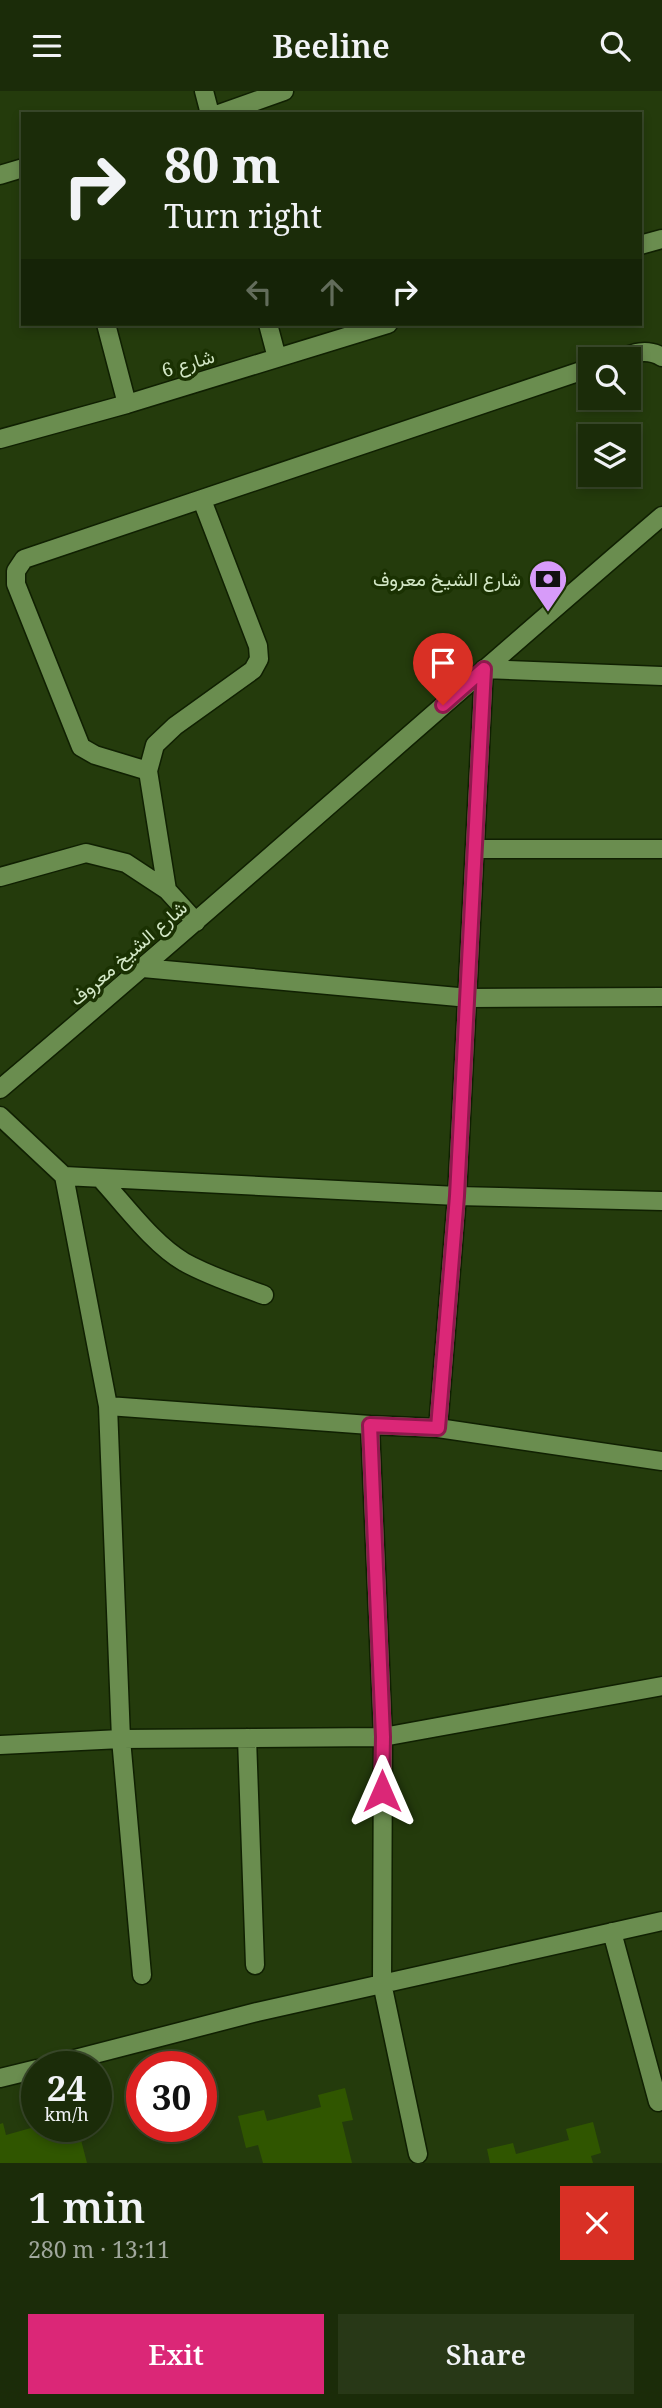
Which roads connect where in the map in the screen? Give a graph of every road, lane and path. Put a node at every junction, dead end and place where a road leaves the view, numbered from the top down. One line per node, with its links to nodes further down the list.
1 (204, 91): 3 (street)
2 (284, 91): 4 (street)
3 (209, 112)
4 (225, 112)
5 (21, 169): 6 (street)
6 (0, 175)
7 (662, 239): 8 (street)
8 (642, 244)
9 (108, 326): 16 (street)
10 (269, 326): 14 (street)
11 (381, 326): 14 (street, شارع 6)
12 (641, 352): 13 (street)
13 (662, 357)
14 (277, 358): 16 (street, شارع 6)
15 (578, 372): 18 (street)
16 (127, 404): 17 (street, شارع 6)
17 (0, 439)
18 (202, 500): 22 (street); 22 (street)
19 (662, 516): 20 (street, شارع الشيخ معروف)
20 (484, 669): 21 (street); 23 (street); 27 (street, شارع الشيخ معروف)
21 (662, 676)
22 (148, 771): 26 (street)
23 (476, 849): 24 (street); 30 (street)
24 (662, 849)
25 (0, 877): 26 (street)
26 (167, 890): 27 (street)
27 (196, 922): 28 (street, شارع الشيخ معروف)
28 (144, 968): 30 (street); 31 (street, شارع الشيخ معروف)
29 (662, 997): 30 (street)
30 (469, 998): 35 (street)
31 (0, 1089)
32 (0, 1117): 33 (street)
33 (64, 1176): 34 (street); 38 (street)
34 (100, 1178): 35 (street); 37 (street)
35 (457, 1196): 36 (street); 40 (street)
36 (662, 1201)
37 (264, 1295)
38 (108, 1406): 39 (street); 45 (street)
39 (370, 1425): 40 (street); 43 (street)
40 (438, 1428): 41 (street)
41 (662, 1461)
42 (662, 1686): 43 (street)
43 (383, 1737): 44 (street); 51 (street)
44 (247, 1738): 45 (street); 49 (street)
45 (121, 1739): 46 (street); 50 (street)
46 (0, 1745)
47 (662, 1920): 48 (street)
48 (612, 1932): 51 (street); 55 (street)
49 (255, 1965)
50 (142, 1975)
51 (382, 1983): 52 (street); 56 (street)
52 (108, 2051)
53 (21, 2073): 54 (street)
54 (0, 2078)
55 (658, 2102)
56 (418, 2154)

